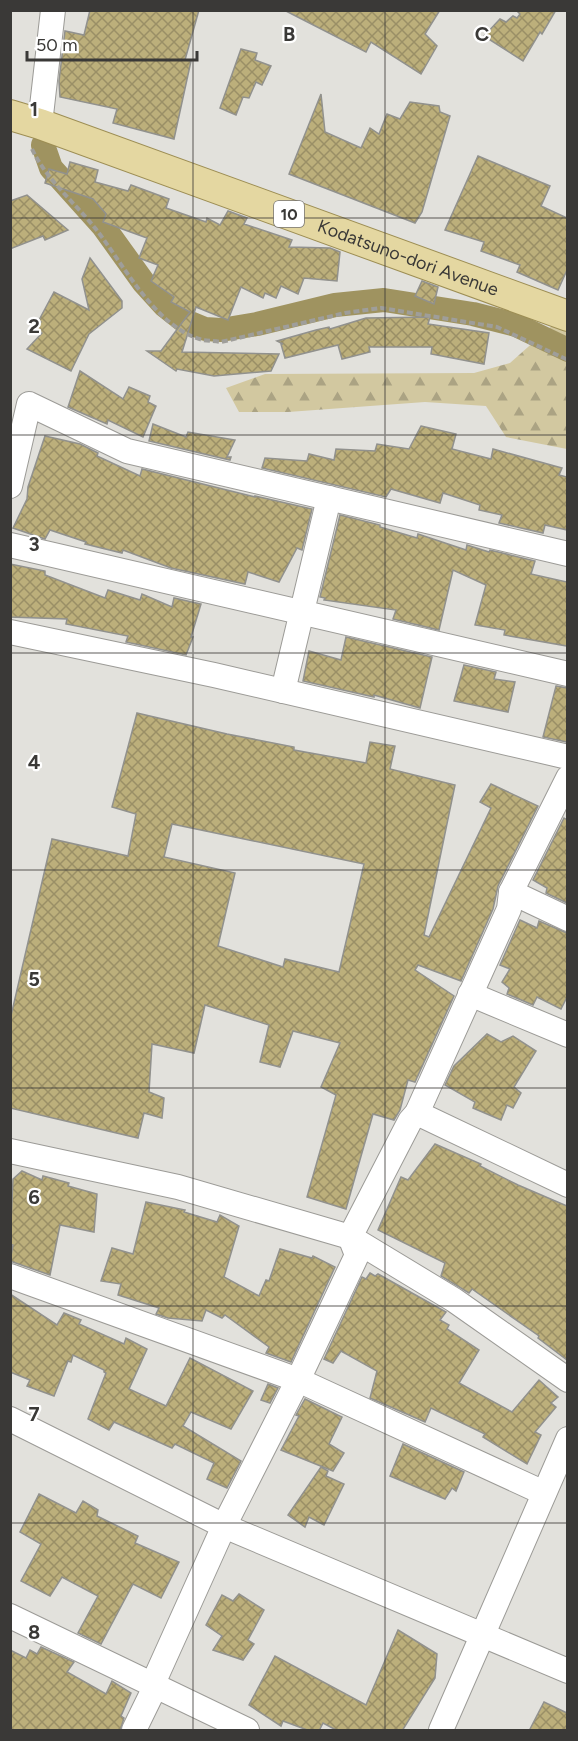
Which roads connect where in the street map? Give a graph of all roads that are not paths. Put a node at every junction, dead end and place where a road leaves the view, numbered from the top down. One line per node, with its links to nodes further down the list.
1 (53, 10): 3 (street)
2 (10, 115): 3 (main road, Kodatsuno-dori Avenue / 10)
3 (40, 124): 4 (main road, Kodatsuno-dori Avenue / 10)
4 (567, 316)
5 (20, 400): 6 (street); 7 (street)
6 (10, 486)
7 (329, 498): 9 (street); 10 (street)
8 (10, 545): 10 (street)
9 (567, 554)
10 (303, 612): 12 (street); 13 (street)
11 (10, 632): 13 (street)
12 (567, 674)
13 (283, 691): 14 (street)
14 (567, 757)
15 (567, 778): 16 (street)
16 (511, 892): 17 (street); 18 (street)
17 (567, 919)
18 (470, 994): 19 (street); 20 (street)
19 (567, 1035)
20 (417, 1113): 22 (street); 23 (street)
21 (10, 1151): 23 (street)
22 (567, 1185)
23 (350, 1237): 25 (street); 26 (street)
24 (10, 1276): 25 (street)
25 (298, 1380): 29 (street); 30 (street)
26 (567, 1380)
27 (10, 1419): 30 (street)
28 (567, 1439): 29 (street)
29 (544, 1493): 32 (street)
30 (224, 1526): 32 (street); 34 (street)
31 (10, 1616): 34 (street)
32 (482, 1636): 33 (street); 37 (street)
33 (567, 1671)
34 (155, 1687): 35 (street); 36 (street)
35 (134, 1731)
36 (247, 1731)
37 (441, 1731)

